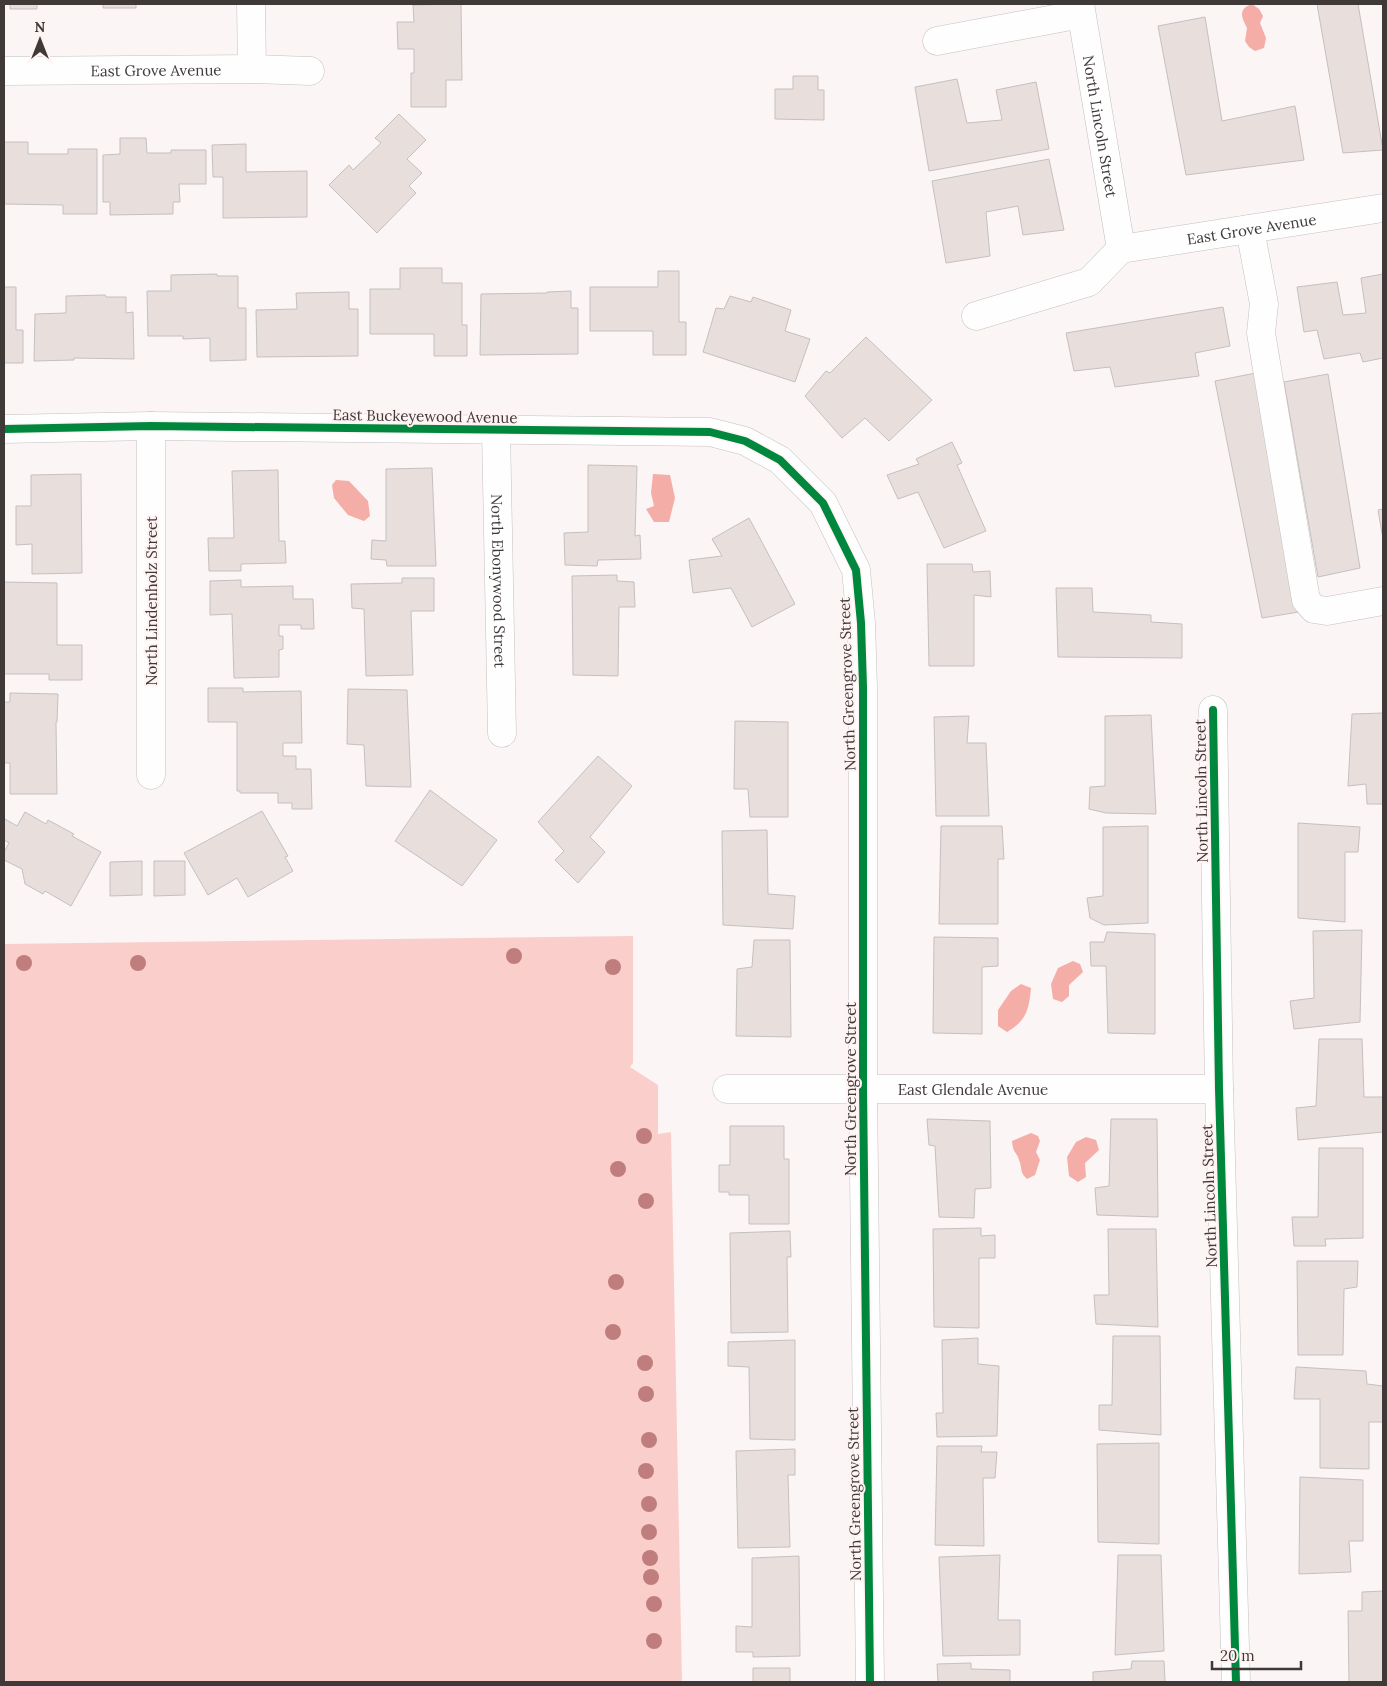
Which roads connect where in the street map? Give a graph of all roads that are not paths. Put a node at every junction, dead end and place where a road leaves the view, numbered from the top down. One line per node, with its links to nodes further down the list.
1 (252, 4): 4 (street)
2 (1080, 9): 3 (street); 9 (street, North Lincoln Street)
3 (937, 41)
4 (252, 69): 5 (street, East Grove Avenue); 6 (street, East Grove Avenue)
5 (4, 71)
6 (310, 71)
7 (1383, 208): 8 (street, East Grove Avenue)
8 (1250, 229): 9 (street, East Grove Avenue); 15 (street)
9 (1121, 249): 10 (street)
10 (976, 316)
11 (151, 426): 12 (street, East Buckeyewood Avenue); 13 (street, East Buckeyewood Avenue); 18 (street, North Lindenholz Street)
12 (4, 429)
13 (496, 430): 14 (street, East Buckeyewood Avenue); 17 (street, North Ebonywood Street)
14 (823, 503): 19 (street, North Greengrove Street)
15 (1383, 601)
16 (1213, 710): 21 (street, North Lincoln Street)
17 (502, 733)
18 (151, 775)
19 (863, 1088): 20 (street, East Glendale Avenue); 21 (street, East Glendale Avenue); 22 (street, North Greengrove Street)
20 (727, 1089)
21 (1219, 1089): 23 (street, North Lincoln Street)
22 (870, 1682)
23 (1236, 1682)

